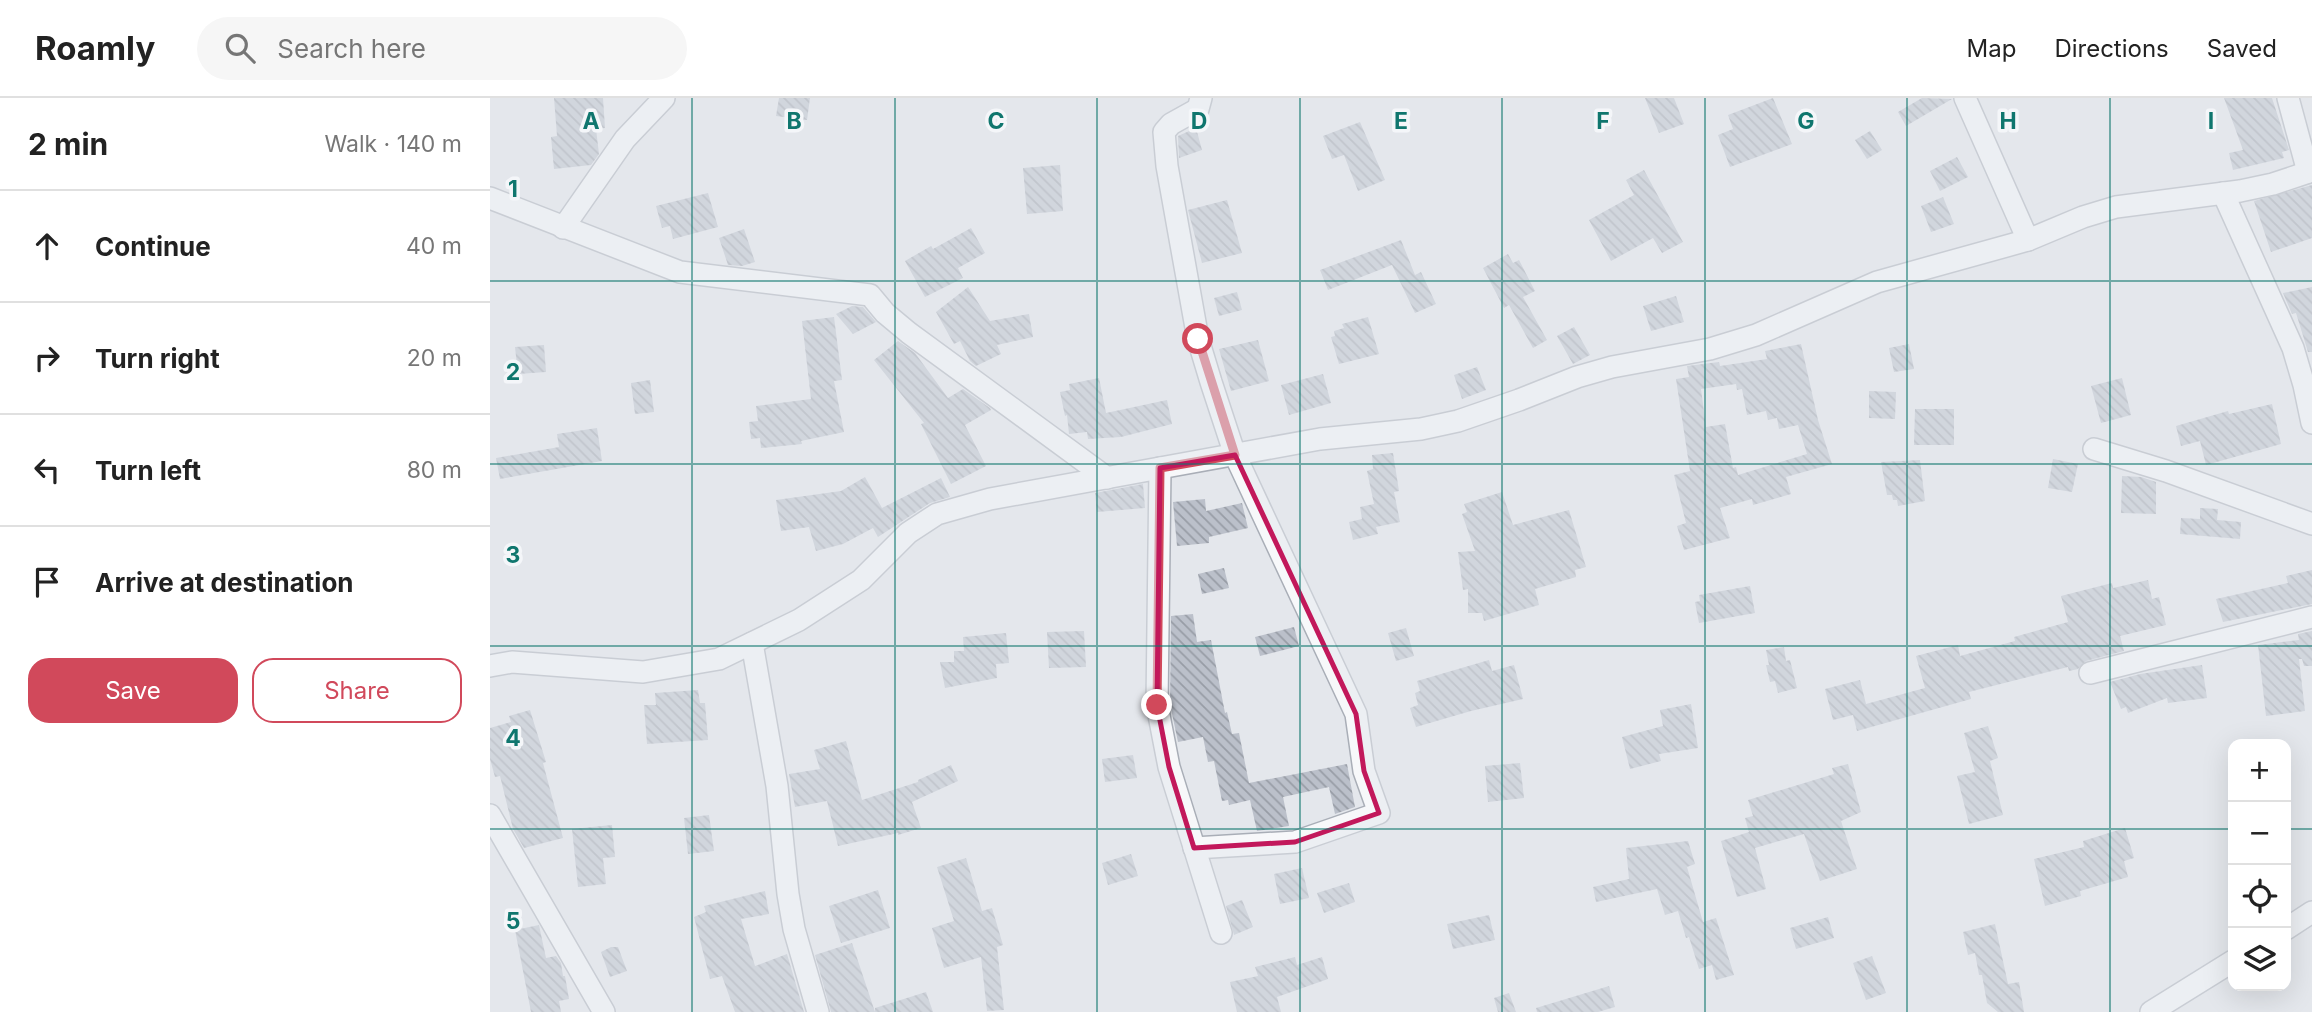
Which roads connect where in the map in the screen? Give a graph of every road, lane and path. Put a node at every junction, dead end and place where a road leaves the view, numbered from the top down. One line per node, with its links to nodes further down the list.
1 (664, 98): 8 (street)
2 (1202, 98): 12 (street)
3 (1965, 98): 9 (street)
4 (2288, 98): 5 (street)
5 (2310, 171): 6 (street)
6 (2223, 193): 9 (street); 10 (street)
7 (490, 198): 8 (street)
8 (563, 228): 14 (street)
9 (2028, 240): 12 (street)
10 (2312, 423)
11 (2094, 449): 15 (street)
12 (1235, 455): 13 (street); 21 (street)
13 (1160, 468): 14 (street); 21 (street)
14 (1107, 478): 17 (street)
15 (2312, 524)
16 (2312, 617): 19 (street)
17 (752, 643): 18 (street); 27 (street)
18 (490, 666)
19 (2090, 673)
20 (490, 815): 26 (street)
21 (1194, 848): 24 (street)
22 (2312, 912): 23 (street)
23 (2288, 928)
24 (1222, 933)
25 (2228, 964): 28 (street)
26 (604, 1012)
27 (818, 1012)
28 (2151, 1012)

